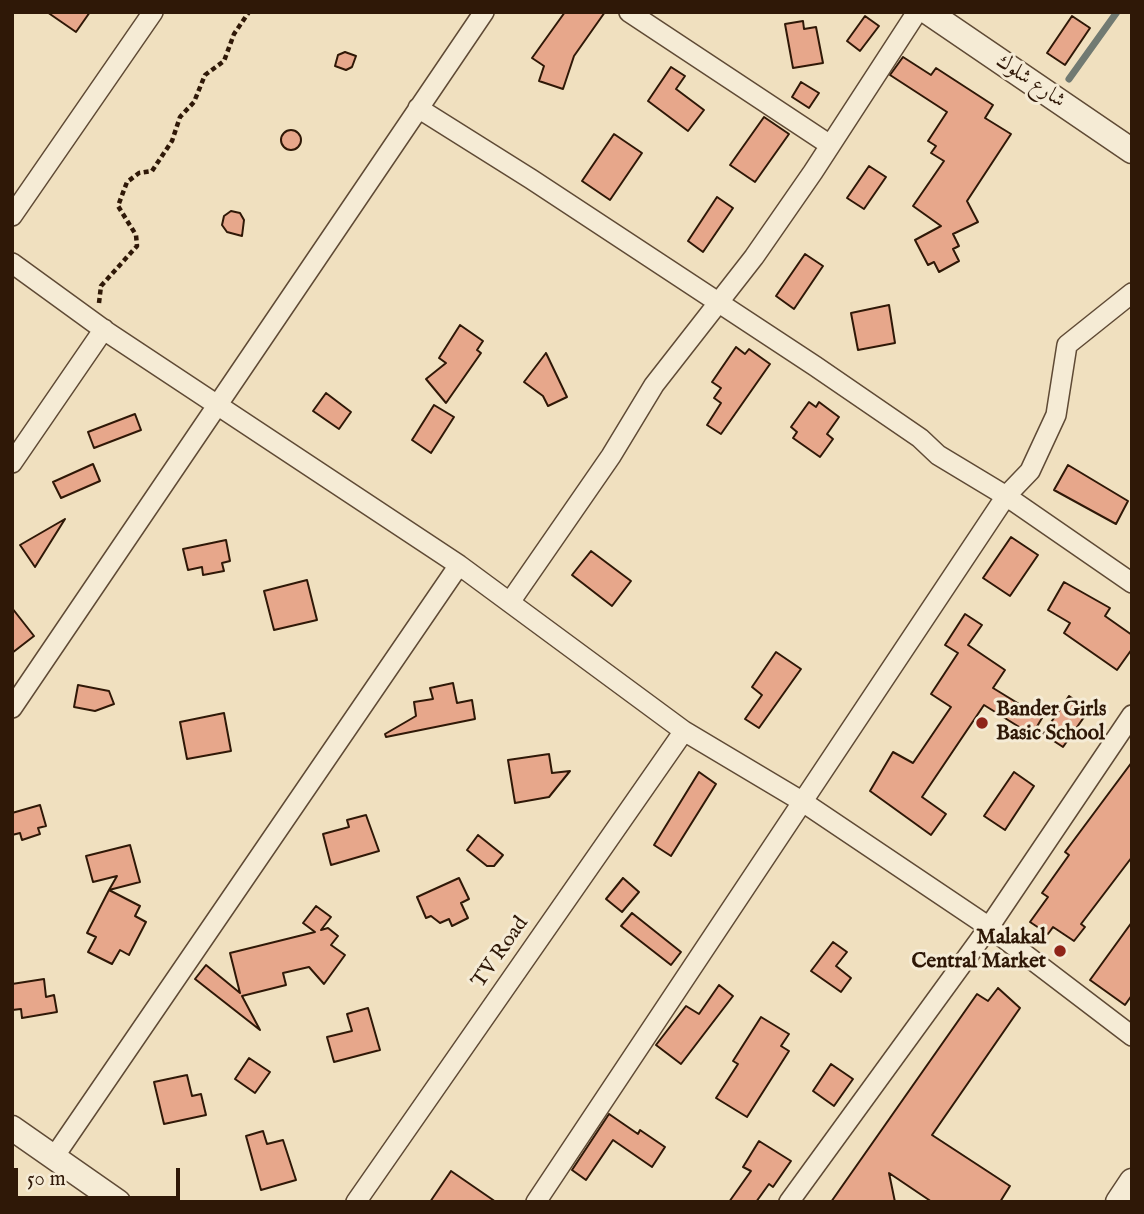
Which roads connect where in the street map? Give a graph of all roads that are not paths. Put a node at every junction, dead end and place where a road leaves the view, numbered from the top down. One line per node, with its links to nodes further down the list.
1 (153, 12): 9 (street)
2 (484, 12): 6 (street)
3 (629, 12): 7 (street)
4 (916, 12): 7 (street)
5 (928, 12): 8 (street, شارع شلوك)
6 (418, 108): 12 (street); 14 (street)
7 (830, 145): 12 (street)
8 (1132, 151)
9 (12, 216)
10 (12, 263): 13 (street)
11 (1132, 293): 16 (street)
12 (718, 302): 16 (street); 19 (street)
13 (106, 330): 14 (street); 15 (street)
14 (216, 404): 17 (street); 20 (street)
15 (12, 463)
16 (1006, 496): 18 (street); 23 (street)
17 (459, 565): 19 (street); 27 (street)
18 (1132, 583)
19 (510, 602): 22 (street)
20 (12, 708)
21 (1132, 715): 24 (street)
22 (684, 731): 23 (street); 30 (street, TV Road)
23 (803, 802): 24 (street); 31 (street)
24 (989, 927): 25 (street); 32 (street)
25 (1132, 1035)
26 (12, 1128): 27 (street)
27 (54, 1157): 29 (street)
28 (1132, 1181): 33 (street)
29 (118, 1202)
30 (356, 1202)
31 (536, 1202)
32 (789, 1202)
33 (1118, 1202)

